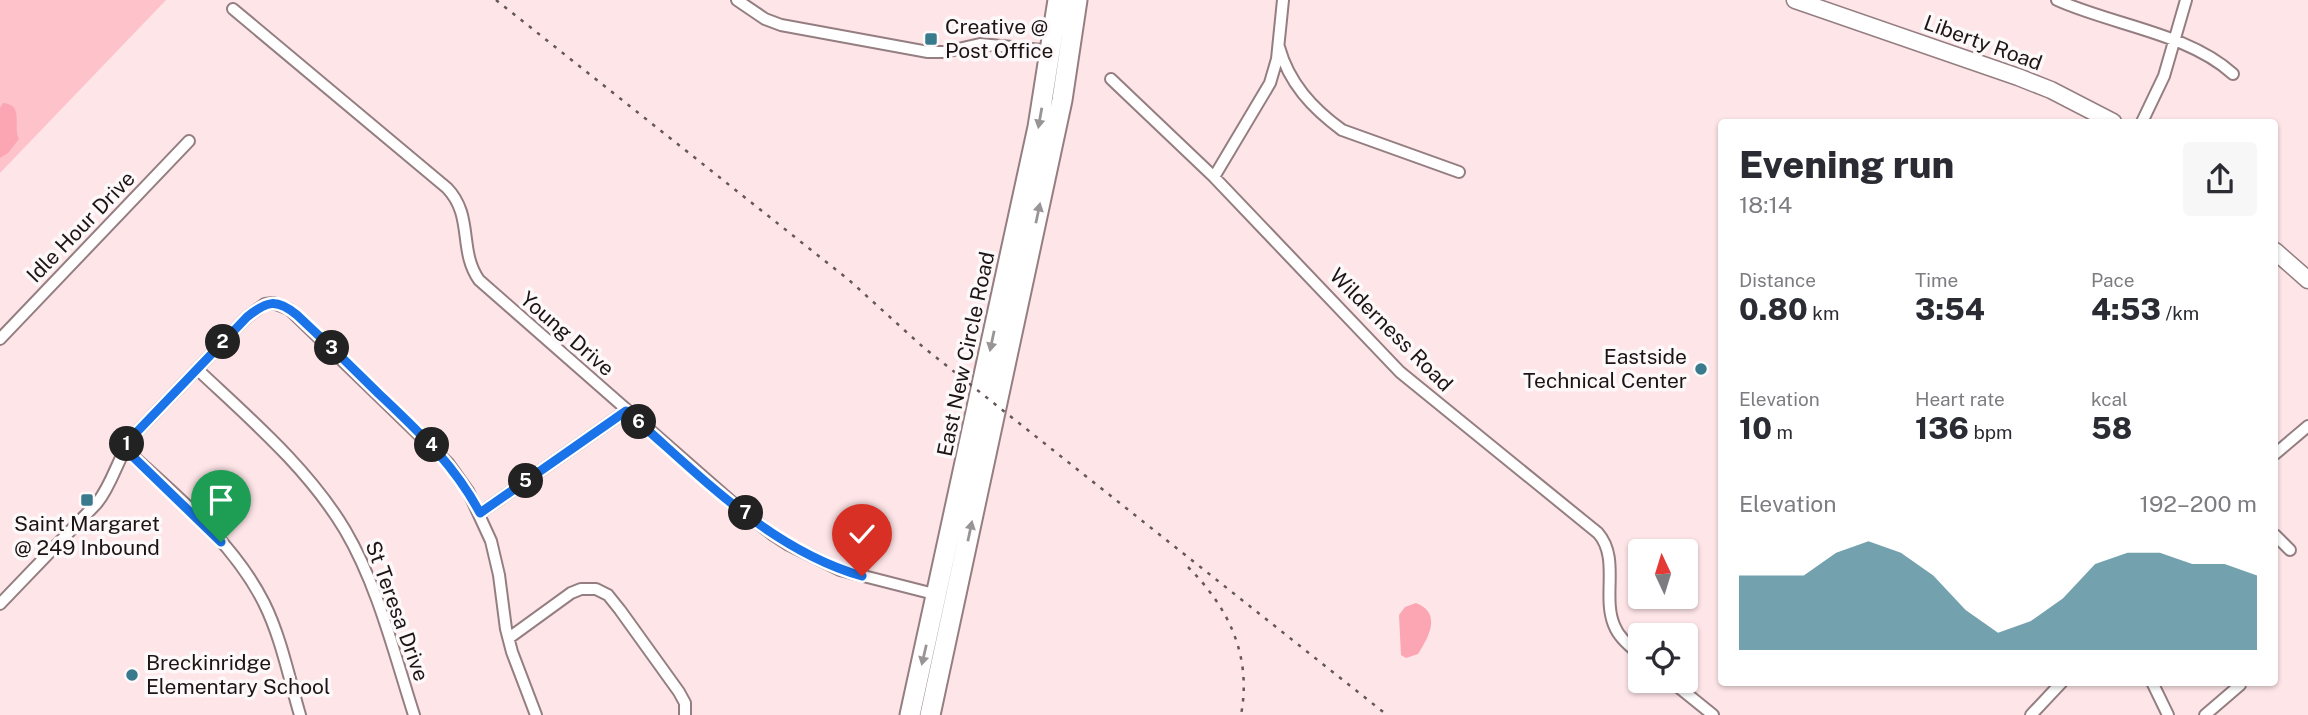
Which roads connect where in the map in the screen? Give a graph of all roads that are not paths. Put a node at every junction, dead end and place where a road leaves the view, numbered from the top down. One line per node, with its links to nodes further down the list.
1 (737, 0): 11 (street)
2 (1058, 0): 11 (highway, East New Circle Road)
3 (1077, 0): 11 (highway, East New Circle Road)
4 (1283, 0): 10 (street)
5 (1795, 0): 14 (main road, Liberty Road)
6 (2057, 0): 9 (street)
7 (2186, 0): 9 (street)
8 (233, 9): 23 (street, Young Drive)
9 (2175, 41): 12 (street); 15 (street)
10 (1279, 47): 17 (street); 18 (street)
11 (1060, 52): 30 (highway, East New Circle Road)
12 (2233, 74)
13 (1111, 79): 18 (street, Wilderness Road)
14 (2107, 119)
15 (2144, 119)
16 (189, 141): 21 (street, Idle Hour Drive)
17 (1459, 172)
18 (1214, 177): 33 (street, Wilderness Road)
19 (2278, 254): 20 (main road)
20 (2308, 280)
21 (0, 338)
22 (197, 369): 25 (street); 27 (street); 39 (street, St Teresa Drive)
23 (626, 411): 27 (street); 30 (street, Young Drive)
24 (2308, 426): 26 (street)
25 (124, 448): 31 (street); 38 (street)
26 (2278, 451)
27 (480, 513): 32 (street)
28 (2278, 538): 29 (street)
29 (2290, 550)
30 (946, 596): 42 (highway, East New Circle Road, one-way to 42); 43 (highway, East New Circle Road)
31 (0, 604)
32 (509, 638): 40 (street); 41 (street)
33 (1628, 644)
34 (2058, 686): 45 (street)
35 (2153, 686): 46 (street)
36 (2239, 686): 47 (street)
37 (1686, 693): 44 (street)
38 (300, 715)
39 (414, 715)
40 (536, 715)
41 (685, 715)
42 (910, 715)
43 (930, 715)
44 (1713, 715)
45 (2031, 715)
46 (2168, 715)
47 (2205, 715)

